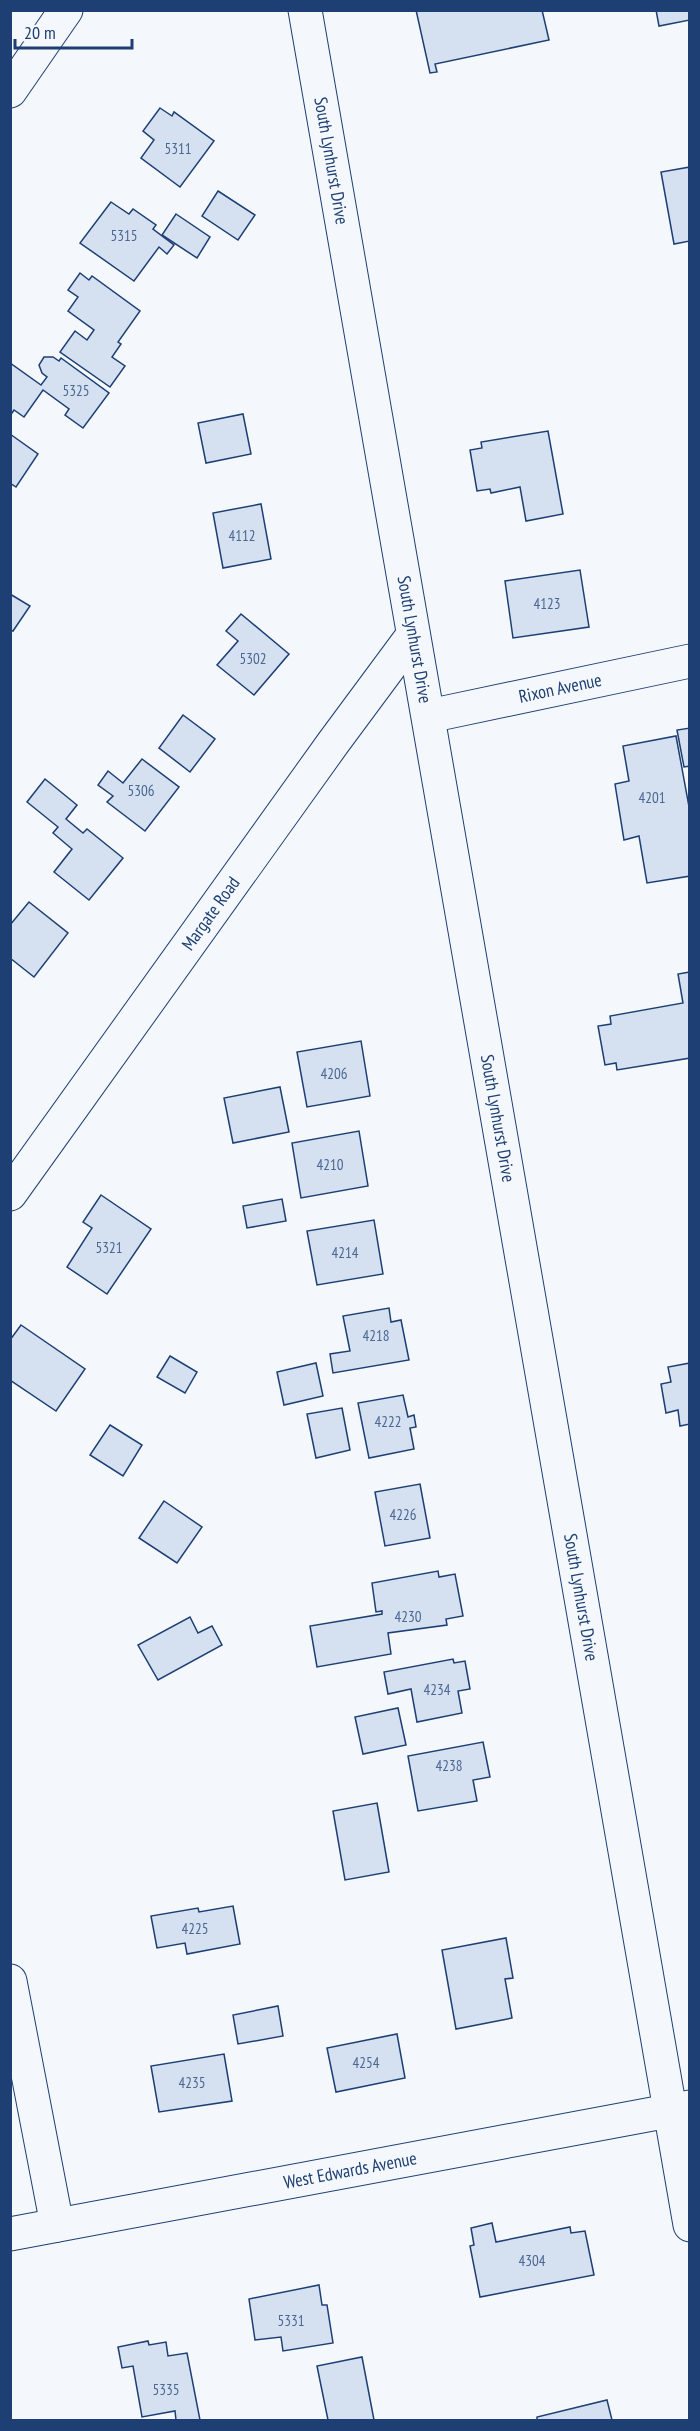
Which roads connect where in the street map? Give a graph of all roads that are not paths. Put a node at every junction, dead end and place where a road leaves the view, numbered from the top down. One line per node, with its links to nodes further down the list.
1 (66, 10): 3 (street)
2 (305, 10): 4 (street, South Lynhurst Drive)
3 (10, 91)
4 (413, 635): 6 (street, South Lynhurst Drive); 7 (street, Margate Road)
5 (690, 661): 6 (street, Rixon Avenue)
6 (429, 716): 9 (street, South Lynhurst Drive)
7 (10, 1194)
8 (10, 1981): 10 (street)
9 (680, 2109): 10 (street, West Edwards Avenue); 11 (street, South Lynhurst Drive)
10 (57, 2225): 12 (street, West Edwards Avenue)
11 (690, 2225)
12 (10, 2234)

